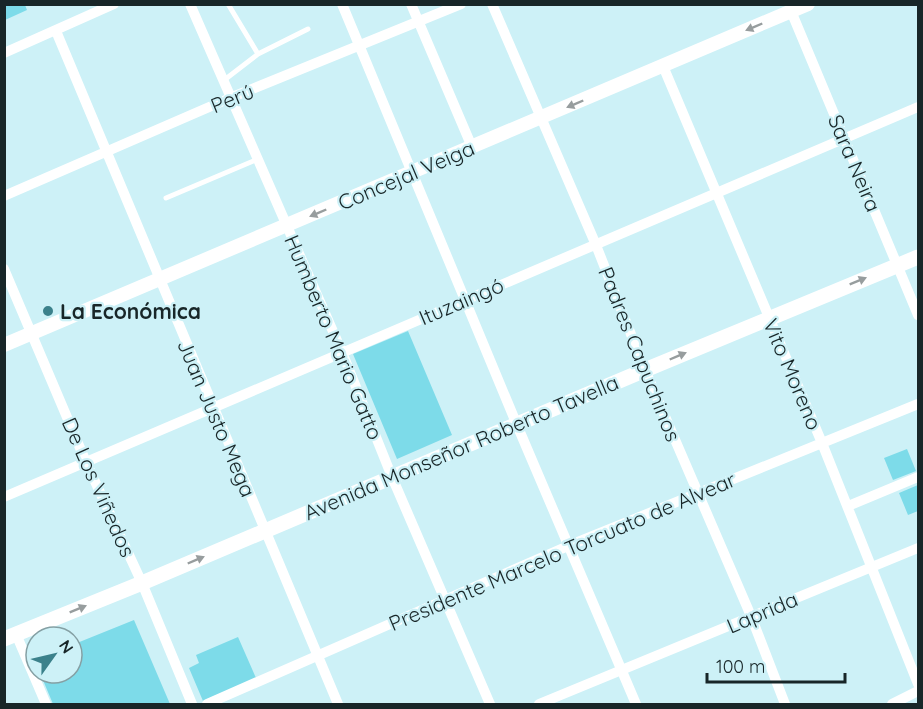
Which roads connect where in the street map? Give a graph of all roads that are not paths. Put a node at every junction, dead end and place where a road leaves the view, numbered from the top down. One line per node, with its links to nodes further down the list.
1 (114, 4): 12 (street)
2 (190, 4): 17 (street, Humberto Mario Gatto)
3 (228, 4): 15 (lane)
4 (342, 4): 13 (street)
5 (411, 4): 10 (street)
6 (461, 4): 10 (street, Perú)
7 (492, 4): 20 (street, Padres Capuchinos)
8 (808, 4): 9 (street, Concejal Veiga)
9 (791, 12): 16 (street, Concejal Veiga, one-way to 16); 21 (street, Sara Neira)
10 (418, 22): 13 (street, Perú); 22 (street)
11 (308, 28): 15 (lane)
12 (56, 31): 14 (street); 23 (street, Juan Justo Mega)
13 (360, 46): 18 (street, Perú); 25 (street)
14 (4, 53)
15 (258, 54): 17 (lane)
16 (663, 66): 20 (street, Concejal Veiga, one-way to 20); 26 (street, Vito Moreno)
17 (223, 81): 18 (street, Humberto Mario Gatto)
18 (230, 98): 23 (street, Perú); 24 (street, Humberto Mario Gatto)
19 (918, 106): 21 (street, Ituzaingó)
20 (541, 118): 22 (street, Concejal Veiga); 30 (street, Padres Capuchinos)
21 (845, 138): 26 (street, Ituzaingó); 32 (street, Sara Neira)
22 (472, 147): 25 (street, Concejal Veiga)
23 (106, 151): 27 (street, Perú); 34 (street, Juan Justo Mega)
24 (258, 159): 28 (lane); 29 (street, Humberto Mario Gatto)
25 (412, 172): 29 (street, Concejal Veiga, one-way to 29); 35 (street)
26 (716, 194): 30 (street, Ituzaingó); 37 (street, Vito Moreno)
27 (4, 196)
28 (166, 198)
29 (287, 226): 34 (street, Concejal Veiga); 40 (street, Humberto Mario Gatto)
30 (596, 245): 35 (street, Ituzaingó); 41 (street, Padres Capuchinos)
31 (918, 257): 32 (main road, Avenida Monseñor Roberto Tavella)
32 (898, 265): 36 (street, Sara Neira); 37 (main road, Avenida Monseñor Roberto Tavella, one-way to 32)
33 (4, 269): 38 (street, De Los Viñedos)
34 (160, 279): 38 (street, Concejal Veiga); 43 (street, Juan Justo Mega)
35 (465, 300): 40 (street, Ituzaingó); 44 (street)
36 (918, 315)
37 (769, 318): 41 (main road, Avenida Monseñor Roberto Tavella, one-way to 37); 45 (street, Vito Moreno)
38 (33, 333): 39 (street, Concejal Veiga); 46 (street, De Los Viñedos)
39 (4, 345)
40 (342, 352): 43 (street, Ituzaingó); 47 (street, Humberto Mario Gatto)
41 (645, 370): 44 (main road, Avenida Monseñor Roberto Tavella); 49 (street, Padres Capuchinos)
42 (918, 404): 45 (street, Presidente Marcelo Torcuato de Alvear)
43 (213, 407): 46 (street, Ituzaingó); 52 (street, Juan Justo Mega)
44 (516, 424): 47 (main road, Avenida Monseñor Roberto Tavella); 53 (street)
45 (822, 443): 49 (street, Presidente Marcelo Torcuato de Alvear); 51 (street, Vito Moreno)
46 (86, 462): 50 (street, Ituzaingó); 56 (street, De Los Viñedos)
47 (392, 477): 52 (main road, Avenida Monseñor Roberto Tavella); 57 (street, Humberto Mario Gatto)
48 (918, 477): 51 (street)
49 (698, 492): 53 (street, Presidente Marcelo Torcuato de Alvear); 58 (street, Padres Capuchinos)
50 (4, 497)
51 (848, 506): 55 (street, Vito Moreno)
52 (264, 531): 56 (main road, Avenida Monseñor Roberto Tavella, one-way to 52); 60 (street, Juan Justo Mega)
53 (568, 546): 57 (street, Presidente Marcelo Torcuato de Alvear); 61 (street)
54 (918, 548): 55 (street, Laprida)
55 (872, 567): 58 (street, Laprida); 62 (street, Vito Moreno)
56 (142, 583): 59 (main road, Avenida Monseñor Roberto Tavella, one-way to 56); 65 (street, De Los Viñedos)
57 (445, 601): 60 (street, Presidente Marcelo Torcuato de Alvear); 68 (street, Humberto Mario Gatto)
58 (751, 616): 61 (street, Laprida); 71 (street, Padres Capuchinos)
59 (10, 637): 64 (street)
60 (317, 655): 66 (street, Presidente Marcelo Torcuato de Alvear); 67 (street, Juan Justo Mega)
61 (622, 672): 69 (street, Laprida); 70 (street)
62 (918, 684)
63 (918, 691): 72 (street)
64 (46, 705)
65 (192, 705)
66 (207, 705)
67 (338, 705)
68 (490, 705)
69 (539, 705)
70 (636, 705)
71 (785, 705)
72 (892, 705)

